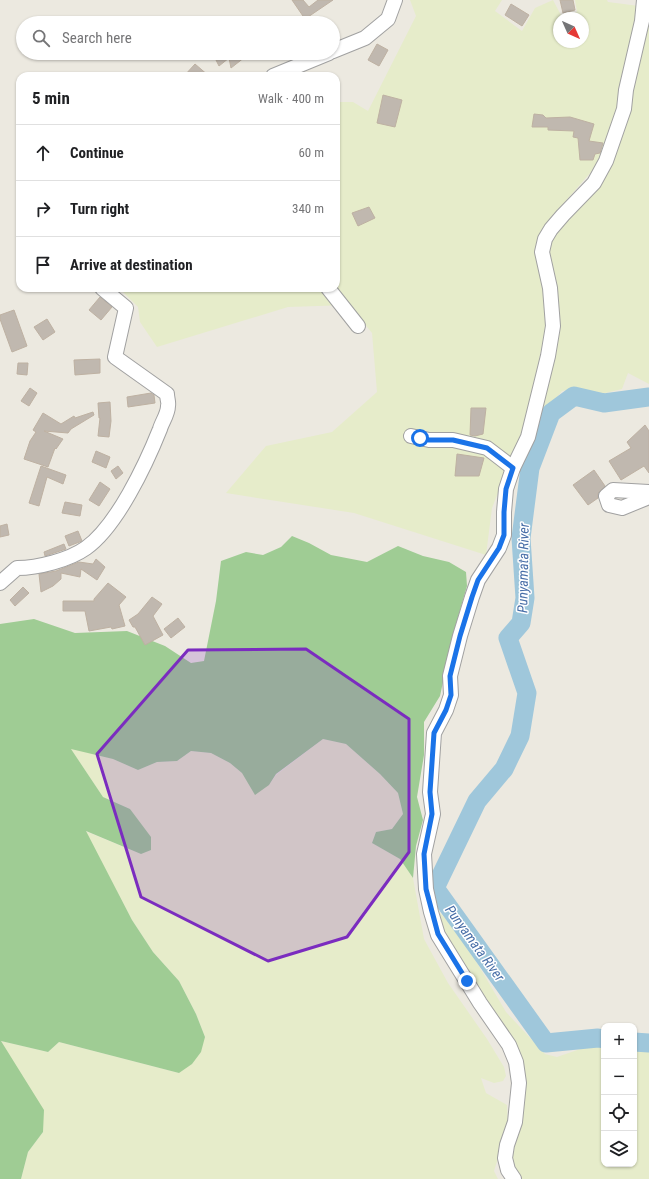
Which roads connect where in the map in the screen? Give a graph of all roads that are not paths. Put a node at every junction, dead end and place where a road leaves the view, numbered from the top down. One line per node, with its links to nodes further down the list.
1 (395, 0): 3 (street)
2 (644, 0): 10 (street)
3 (340, 48)
4 (312, 60): 5 (street)
5 (283, 72)
6 (107, 292): 13 (street)
7 (331, 292): 8 (street)
8 (358, 326)
9 (411, 436): 10 (street)
10 (513, 468): 14 (street)
11 (649, 492): 12 (street)
12 (649, 497)
13 (0, 583)
14 (514, 1179)

